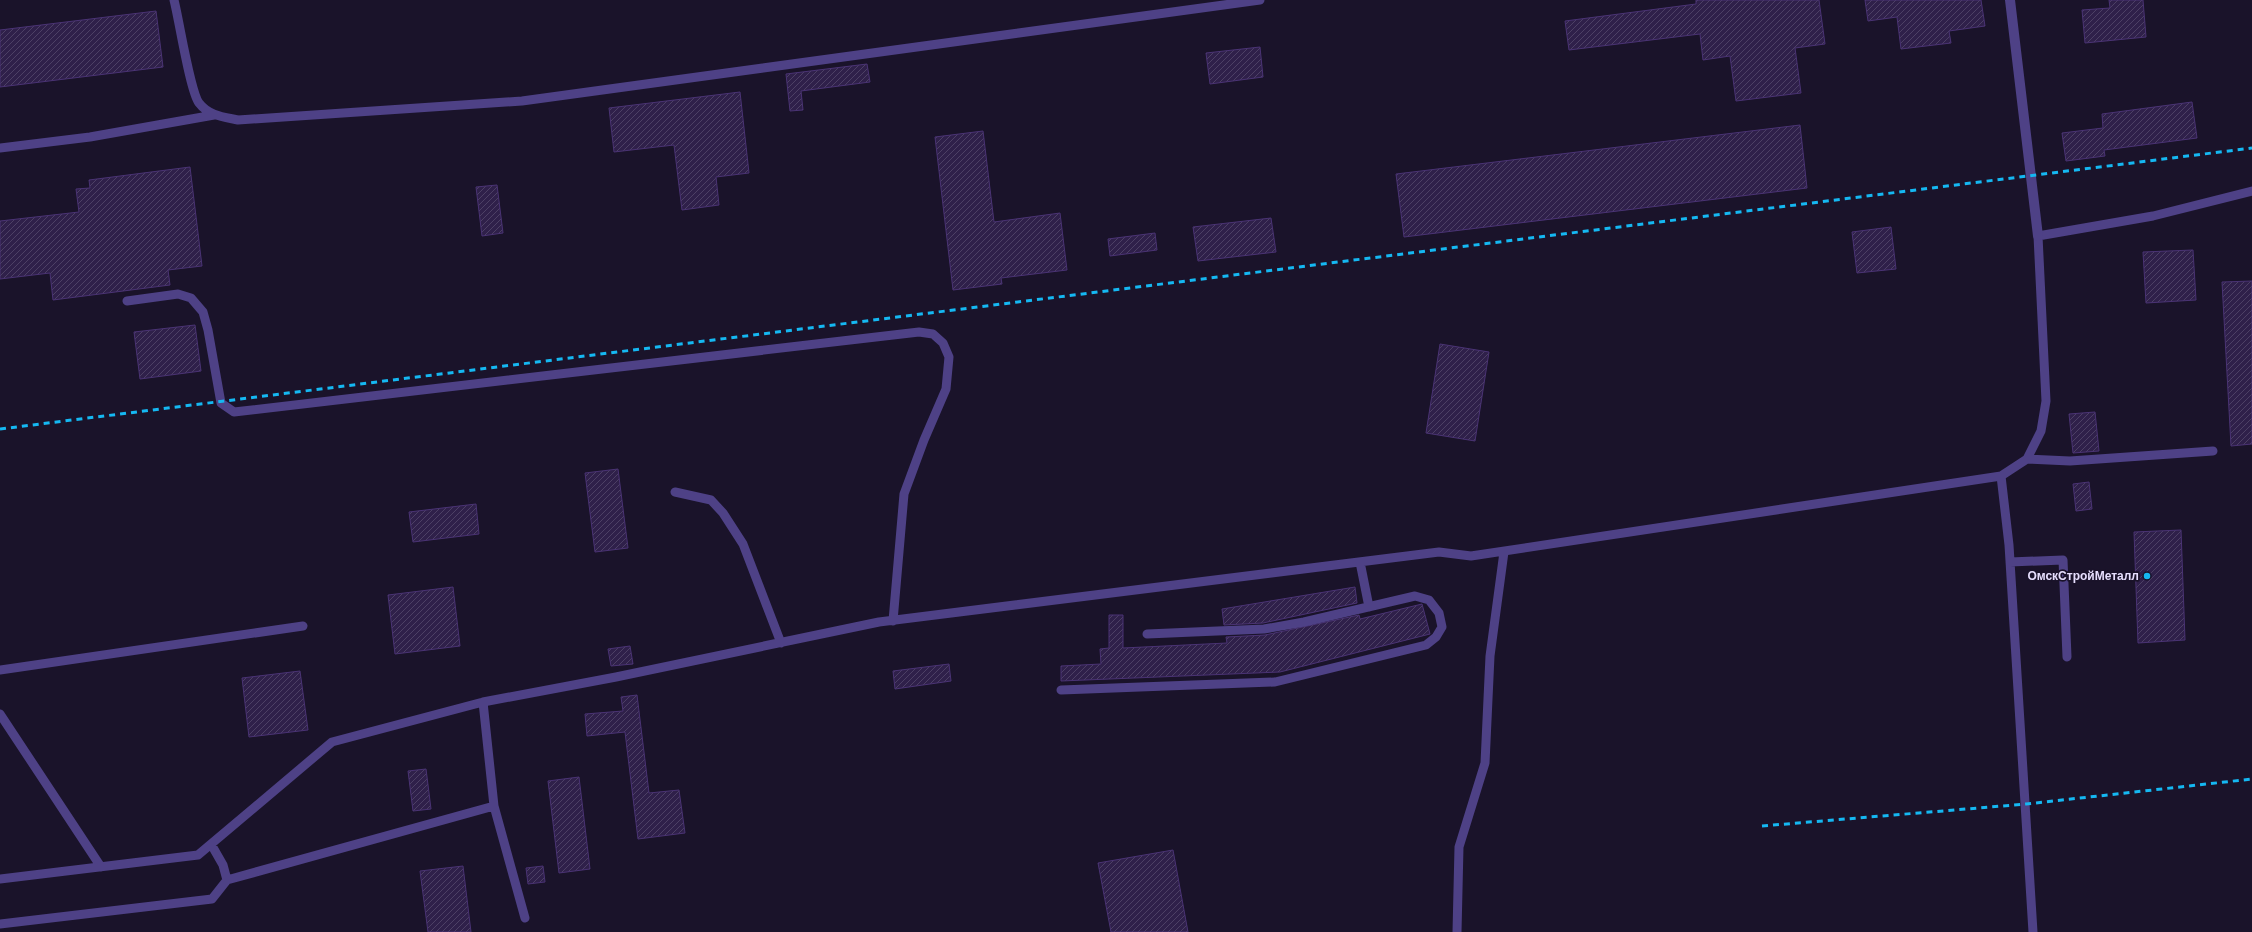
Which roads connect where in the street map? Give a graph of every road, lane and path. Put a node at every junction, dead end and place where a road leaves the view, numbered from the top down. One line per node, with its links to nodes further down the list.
1 (174, 0): 4 (lane)
2 (1260, 0): 4 (lane)
3 (2010, 0): 7 (street)
4 (214, 115): 5 (lane)
5 (0, 148)
6 (2250, 193): 7 (lane)
7 (2038, 236): 10 (lane)
8 (127, 301): 17 (lane)
9 (2213, 451): 10 (lane)
10 (2028, 459): 11 (lane)
11 (2001, 476): 13 (lane); 15 (lane)
12 (675, 492): 20 (lane)
13 (1504, 552): 14 (lane); 33 (lane)
14 (1360, 562): 16 (lane); 17 (lane)
15 (2010, 562): 21 (lane); 34 (lane)
16 (1370, 607): 19 (lane); 23 (lane)
17 (893, 621): 20 (lane)
18 (303, 626): 22 (lane)
19 (1147, 634)
20 (781, 643): 24 (lane)
21 (2067, 657)
22 (0, 670)
23 (1060, 690)
24 (483, 702): 26 (lane); 27 (lane)
25 (0, 714): 28 (lane)
26 (494, 806): 30 (lane); 31 (lane)
27 (211, 844): 28 (lane); 30 (lane)
28 (101, 867): 29 (lane)
29 (0, 879)
30 (227, 880): 32 (lane)
31 (525, 918)
32 (0, 924)
33 (1457, 932)
34 (2033, 932)

